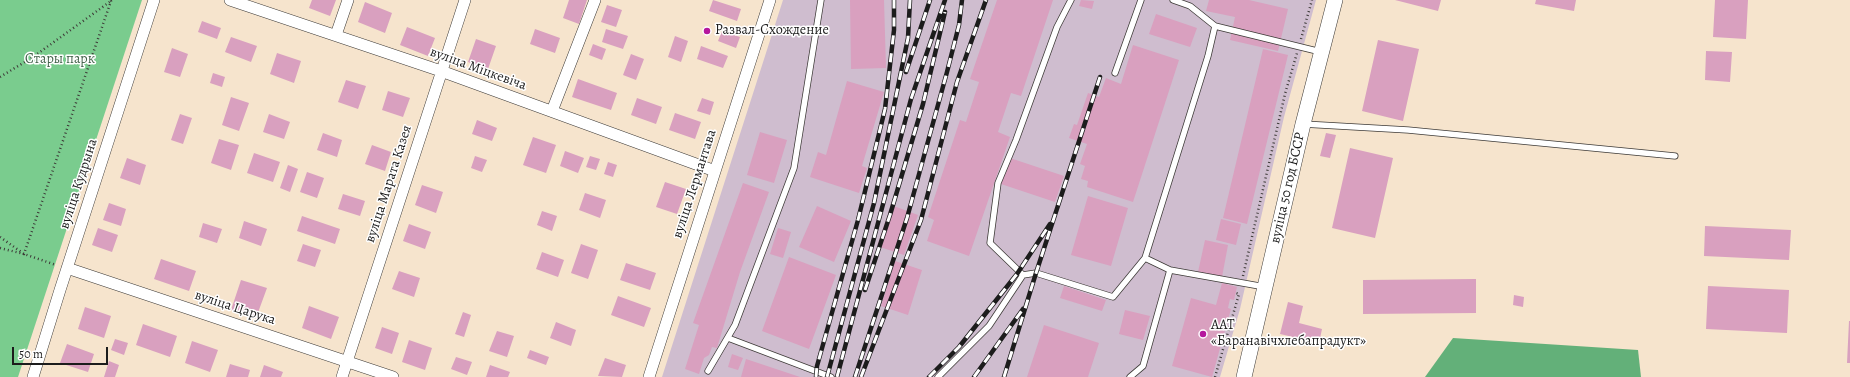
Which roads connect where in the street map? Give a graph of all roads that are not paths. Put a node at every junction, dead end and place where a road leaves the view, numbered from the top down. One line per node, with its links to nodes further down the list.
1 (154, 0): 23 (street, вуліца Кудрына)
2 (230, 0): 12 (street, вуліца Міцкевіча)
3 (348, 0): 14 (street)
4 (464, 0): 16 (street, вуліца Марата Казея)
5 (595, 0): 18 (street)
6 (770, 0): 21 (street, вуліца Лермантава)
7 (821, 0): 27 (lane)
8 (1071, 0): 25 (lane)
9 (1141, 0): 17 (lane)
10 (1174, 0): 13 (lane)
11 (1335, 0): 15 (main road, вуліца 50 год БССР)
12 (246, 2): 14 (street, вуліца Міцкевіча)
13 (1214, 26): 15 (lane); 22 (lane)
14 (336, 35): 16 (street, вуліца Міцкевіча)
15 (1322, 52): 19 (main road, вуліца 50 год БССР)
16 (441, 71): 18 (street, вуліца Міцкевіча); 28 (street, вуліца Марата Казея)
17 (1115, 73)
18 (552, 111): 21 (street, вуліца Міцкевіча)
19 (1303, 124): 20 (lane); 26 (main road, вуліца 50 год БССР)
20 (1675, 156)
21 (715, 170): 33 (street, вуліца Лермантава)
22 (1145, 258): 24 (lane); 25 (lane)
23 (67, 268): 28 (street, вуліца Царука); 30 (street, вуліца Кудрына)
24 (1170, 270): 26 (lane); 36 (lane)
25 (1024, 275): 35 (lane)
26 (1265, 287): 37 (main road, вуліца 50 год БССР)
27 (728, 338): 29 (lane); 34 (lane)
28 (347, 361): 31 (street, вуліца Марата Казея); 32 (street, вуліца Царука)
29 (708, 371)
30 (33, 377)
31 (342, 377)
32 (393, 377)
33 (649, 377)
34 (831, 377)
35 (938, 377)
36 (1130, 377)
37 (1244, 377)

